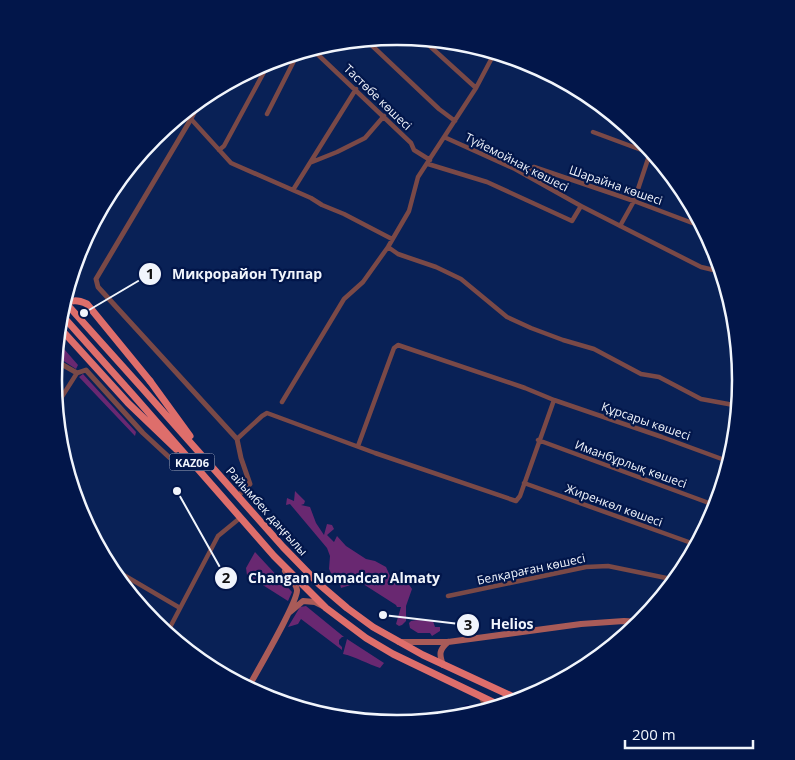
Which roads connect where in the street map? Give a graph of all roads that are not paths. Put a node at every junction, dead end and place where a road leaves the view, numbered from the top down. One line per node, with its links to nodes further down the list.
1 (372, 46): 13 (street)
2 (431, 47): 7 (street)
3 (319, 54): 8 (street, Тастөбе көшесі)
4 (490, 58): 7 (street)
5 (294, 62): 9 (street)
6 (263, 74): 17 (street)
7 (476, 88): 13 (street)
8 (356, 89): 11 (street, Тастөбе көшесі); 19 (street)
9 (268, 114)
10 (192, 116): 12 (street)
11 (384, 116): 19 (street); 20 (street, Тастөбе көшесі)
12 (190, 119): 17 (street); 42 (street)
13 (455, 121): 15 (street)
14 (593, 132): 16 (street)
15 (444, 137): 20 (street); 21 (street, Түйемойнақ көшесі)
16 (639, 148)
17 (219, 150): 22 (street)
18 (650, 160): 23 (street)
19 (311, 162): 22 (street)
20 (429, 162): 24 (street); 27 (street)
21 (527, 176): 23 (street, Шарайна көшесі); 24 (street, Түйемойнақ көшесі)
22 (293, 190): 27 (street)
23 (634, 201): 25 (street, Шарайна көшесі); 26 (street)
24 (581, 206): 26 (street, Түйемойнақ көшесі)
25 (693, 223)
26 (620, 226): 29 (street, Түйемойнақ көшесі)
27 (392, 239): 28 (street)
28 (388, 247): 38 (street); 39 (street)
29 (714, 270)
30 (72, 300): 47 (highway, bridge)
31 (71, 308): 47 (highway, Райымбек даңғылы / KАZ06)
32 (68, 322): 48 (highway, Райымбек даңғылы / KАZ06)
33 (66, 333): 40 (highway)
34 (63, 365): 35 (street)
35 (78, 373): 36 (street); 41 (street)
36 (63, 396)
37 (554, 400): 43 (street); 44 (street, Құрсары көшесі); 45 (street, Құрсары көшесі)
38 (282, 402)
39 (732, 405)
40 (150, 426): 41 (street); 46 (highway)
41 (143, 432): 46 (street)
42 (237, 439): 44 (street); 50 (street)
43 (538, 440): 49 (street); 51 (street, Иманбұрлық көшесі)
44 (358, 446): 49 (street)
45 (723, 459)
46 (187, 460): 48 (highway)
47 (207, 461): 50 (highway, Райымбек даңғылы / KАZ06)
48 (198, 470): 52 (highway, Райымбек даңғылы / KАZ06)
49 (524, 483): 53 (street, Жиренкөл көшесі)
50 (238, 496): 63 (highway, Райымбек даңғылы / KАZ06)
51 (709, 503)
52 (240, 518): 54 (highway, Райымбек даңғылы / KАZ06); 58 (street)
53 (691, 543)
54 (274, 556): 59 (highway, Райымбек даңғылы / KАZ06); 60 (main road)
55 (127, 577): 58 (street)
56 (667, 578): 57 (street, Белқараған көшесі)
57 (448, 596)
58 (180, 608): 62 (street)
59 (326, 608): 60 (main road); 68 (highway, Райымбек даңғылы / KАZ06)
60 (288, 615): 66 (main road)
61 (629, 621): 64 (main road)
62 (171, 626)
63 (398, 642): 64 (main road); 65 (highway, Райымбек даңғылы / KАZ06)
64 (448, 642): 65 (main road)
65 (443, 665): 67 (highway, Райымбек даңғылы / KАZ06)
66 (252, 681)
67 (509, 695)
68 (481, 697): 69 (highway, Райымбек даңғылы / KАZ06); 70 (street)
69 (491, 702)
70 (483, 704)

